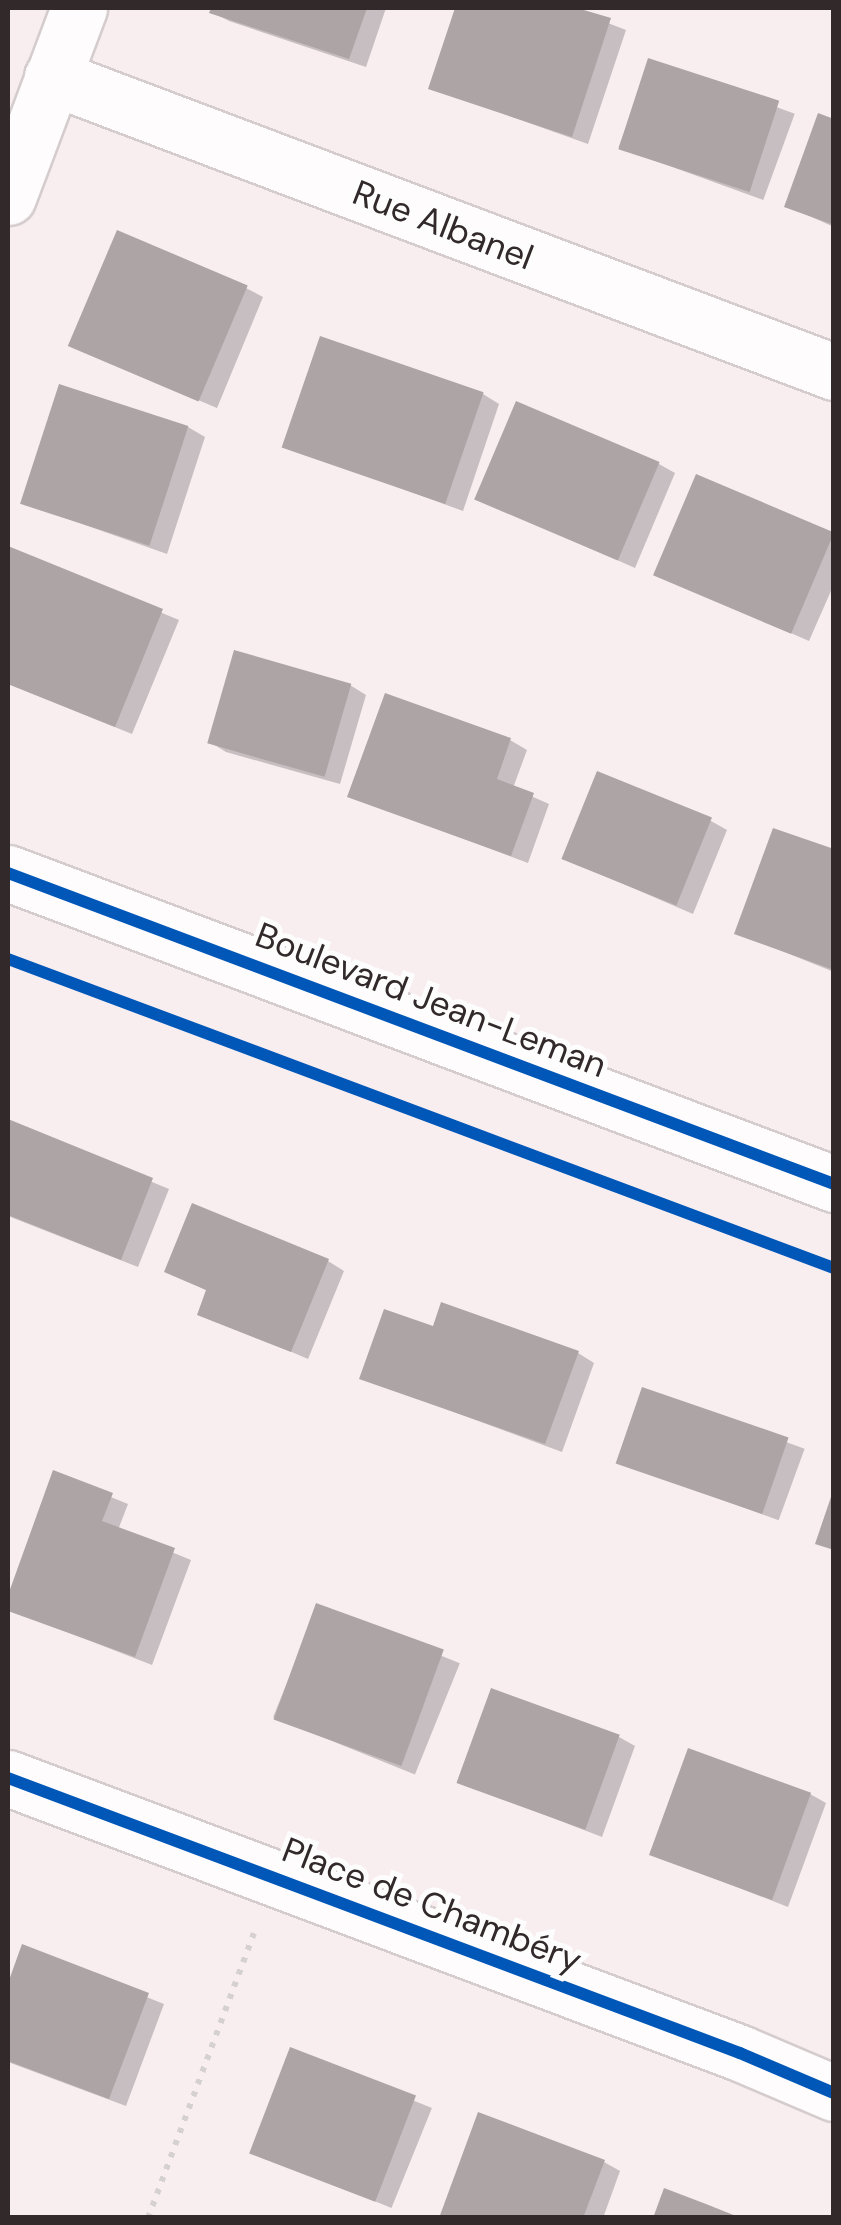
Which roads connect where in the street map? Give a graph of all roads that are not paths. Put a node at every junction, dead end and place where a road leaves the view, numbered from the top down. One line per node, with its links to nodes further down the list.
1 (79, 8): 2 (street)
2 (52, 77): 3 (street); 4 (street, Rue Albanel)
3 (8, 197)
4 (834, 372)
5 (8, 873): 6 (street, Boulevard Jean-Leman)
6 (834, 1184)
7 (8, 1778): 8 (street, Place de Chambéry)
8 (834, 2093)

